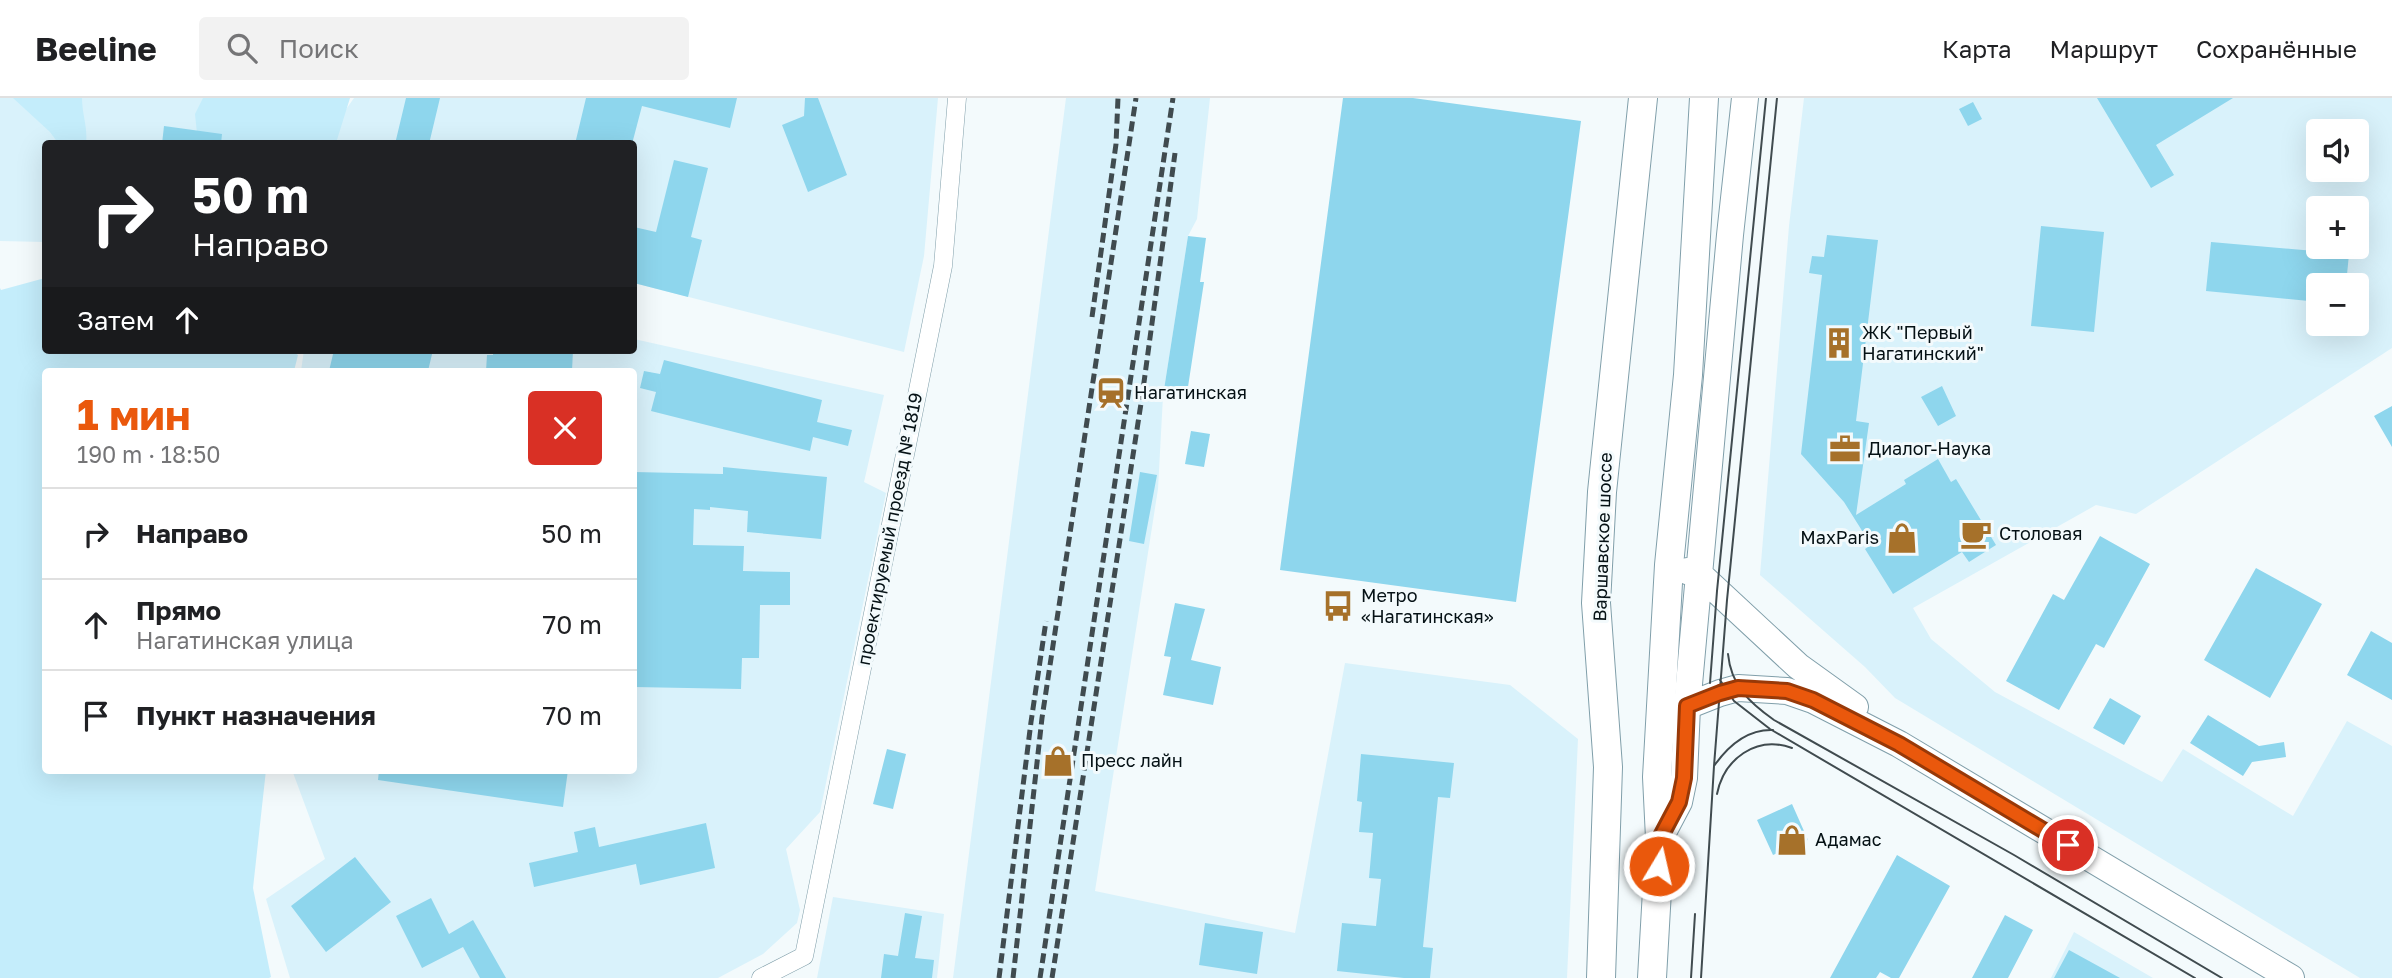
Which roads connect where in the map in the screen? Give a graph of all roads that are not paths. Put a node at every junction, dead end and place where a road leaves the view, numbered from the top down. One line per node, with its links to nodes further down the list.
1 (957, 98): 10 (street, проектируемый проезд № 1819)
2 (1643, 98): 11 (main road, Варшавское шоссе)
3 (1704, 98): 5 (main road)
4 (1745, 98): 6 (street)
5 (1669, 565): 6 (street); 9 (main road)
6 (1700, 575): 7 (street); 8 (street)
7 (1687, 706): 8 (street); 9 (street)
8 (1887, 737): 13 (street)
9 (1660, 838): 12 (main road)
10 (761, 978)
11 (1601, 978)
12 (1652, 978)
13 (2291, 978)

